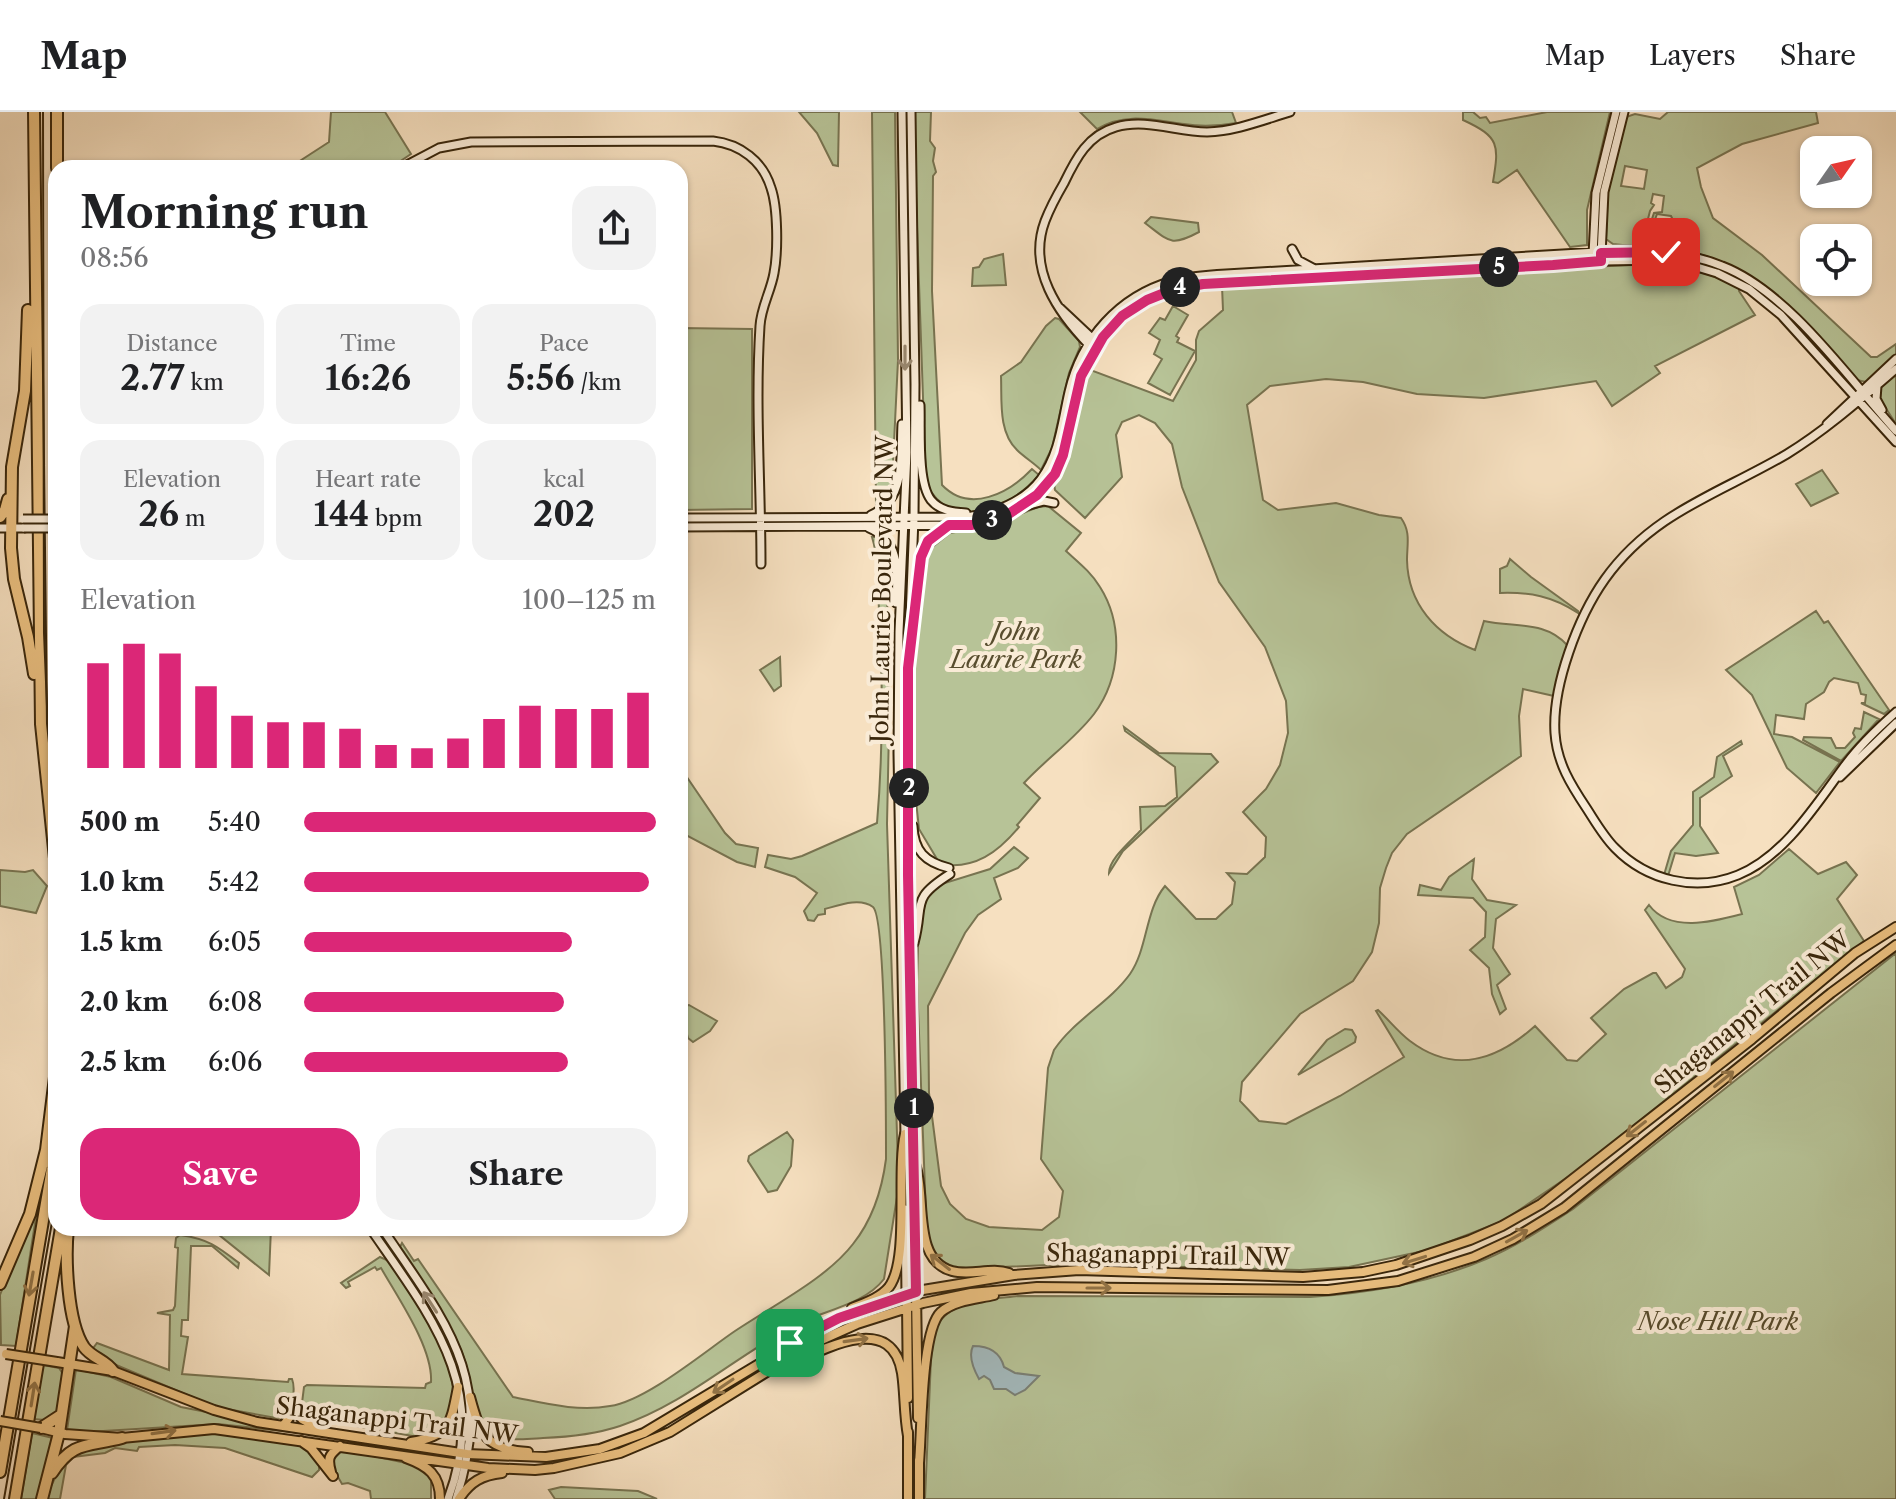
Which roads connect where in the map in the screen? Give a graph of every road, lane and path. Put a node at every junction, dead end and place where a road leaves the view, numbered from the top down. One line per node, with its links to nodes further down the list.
1 (34, 112): 15 (highway)
2 (57, 112): 8 (highway)
3 (902, 112): 25 (main road, John Laurie Boulevard NW, one-way to 25)
4 (911, 112): 23 (main road, John Laurie Boulevard NW)
5 (1290, 112): 16 (main road)
6 (1616, 112): 13 (main road)
7 (1624, 112): 10 (main road)
8 (57, 160)
9 (416, 160): 39 (main road)
10 (1601, 234): 12 (main road); 13 (main road)
11 (1292, 249): 14 (main road)
12 (1631, 250): 13 (main road); 26 (main road)
13 (1597, 257): 14 (main road); 19 (main road); 22 (main road)
14 (1315, 269): 17 (main road)
15 (34, 293): 41 (highway); 50 (highway)
16 (1060, 308): 18 (main road); 19 (main road)
17 (1111, 316): 18 (main road); 19 (main road)
18 (1077, 323): 19 (main road)
19 (1093, 344): 33 (main road); 34 (main road)
20 (1896, 359): 26 (main road)
21 (1896, 369): 24 (main road)
22 (1837, 376): 26 (main road); 27 (main road)
23 (915, 384): 34 (main road); 38 (main road, John Laurie Boulevard NW)
24 (1877, 386): 26 (main road); 28 (main road)
25 (904, 392): 37 (main road); 38 (main road, John Laurie Boulevard NW)
26 (1860, 396): 27 (main road); 28 (main road); 29 (main road); 31 (main road)
27 (1840, 410): 29 (main road)
28 (1888, 421): 30 (main road)
29 (1826, 426): 51 (main road)
30 (1896, 431)
31 (1896, 442)
32 (1054, 503): 33 (main road)
33 (1024, 506): 42 (main road)
34 (980, 515): 38 (main road)
35 (688, 518): 39 (main road)
36 (48, 520): 40 (main road, bridge)
37 (865, 521): 38 (main road); 39 (main road); 46 (main road)
38 (910, 522): 42 (main road); 46 (main road, John Laurie Boulevard NW); 47 (main road, John Laurie Boulevard NW)
39 (760, 523): 44 (main road); 45 (main road)
40 (24, 524): 41 (main road); 43 (main road, bridge)
41 (4, 525): 50 (highway)
42 (949, 525): 47 (main road)
43 (48, 527)
44 (688, 527)
45 (761, 564)
46 (899, 632): 58 (main road, John Laurie Boulevard NW)
47 (908, 668): 53 (main road, John Laurie Boulevard NW)
48 (1896, 712): 51 (main road)
49 (1896, 723): 51 (main road)
50 (41, 724): 52 (highway)
51 (1835, 781)
52 (48, 791)
53 (909, 803): 56 (main road, John Laurie Boulevard NW); 56 (main road)
54 (1896, 927): 65 (main road, Shaganappi Trail NW, one-way to 65)
55 (1896, 945): 67 (main road, Shaganappi Trail NW, one-way to 55)
56 (911, 948): 59 (main road, John Laurie Boulevard NW)
57 (48, 1134): 66 (highway)
58 (905, 1134): 69 (main road, John Laurie Boulevard NW); 71 (main road)
59 (915, 1164): 65 (main road, one-way to 59); 68 (main road, John Laurie Boulevard NW)
60 (48, 1191): 95 (highway, one-way to 95)
61 (60, 1236): 97 (highway, one-way to 61)
62 (68, 1236): 72 (highway)
63 (375, 1236): 77 (main road)
64 (387, 1236): 78 (main road, one-way to 64)
65 (1014, 1275): 68 (main road, Shaganappi Trail NW)
66 (0, 1284)
67 (1021, 1288): 70 (main road, Shaganappi Trail NW); 93 (main road)
68 (916, 1292): 69 (main road, Shaganappi Trail NW); 70 (main road, John Laurie Boulevard NW)
69 (906, 1295): 70 (main road, John Laurie Boulevard NW); 71 (main road, Shaganappi Trail NW)
70 (912, 1306): 76 (main road, Shaganappi Trail NW); 85 (main road, John Laurie Boulevard NW); 93 (main road, John Laurie Boulevard NW)
71 (839, 1318): 91 (main road, Shaganappi Trail NW, one-way to 91)
72 (75, 1326): 74 (highway); 75 (highway)
73 (2, 1354): 74 (main road, Shaganappi Trail NW, bridge)
74 (71, 1364): 75 (main road, Shaganappi Trail NW); 79 (highway)
75 (113, 1371): 81 (main road, Shaganappi Trail NW)
76 (759, 1379): 85 (main road, one-way to 85); 94 (main road, Shaganappi Trail NW)
77 (458, 1387): 88 (main road); 92 (main road)
78 (470, 1397): 91 (main road); 92 (main road)
79 (61, 1415): 82 (highway); 84 (highway)
80 (0, 1421): 82 (main road, Shaganappi Trail NW, bridge)
81 (284, 1425): 83 (main road, Shaganappi Trail NW); 83 (main road)
82 (41, 1428): 84 (main road, Shaganappi Trail NW)
83 (322, 1430): 88 (main road, Shaganappi Trail NW)
84 (59, 1433): 86 (main road, Shaganappi Trail NW); 96 (highway)
85 (908, 1436): 102 (main road, John Laurie Boulevard NW)
86 (122, 1438): 87 (main road, Shaganappi Trail NW, one-way to 87); 96 (highway)
87 (301, 1440): 89 (main road, Shaganappi Trail NW); 89 (main road)
88 (404, 1443): 92 (main road, Shaganappi Trail NW)
89 (340, 1446): 90 (main road, Shaganappi Trail NW)
90 (390, 1453): 92 (main road, Shaganappi Trail NW); 99 (main road)
91 (544, 1457): 92 (main road, Shaganappi Trail NW)
92 (463, 1459): 94 (main road, Shaganappi Trail NW); 100 (main road); 101 (main road)
93 (919, 1463): 103 (main road, John Laurie Boulevard NW)
94 (527, 1470): 101 (main road)
95 (0, 1472)
96 (49, 1478): 98 (highway)
97 (15, 1499)
98 (42, 1499)
99 (440, 1499)
100 (448, 1499)
101 (458, 1499)
102 (908, 1499)
103 (919, 1499)

